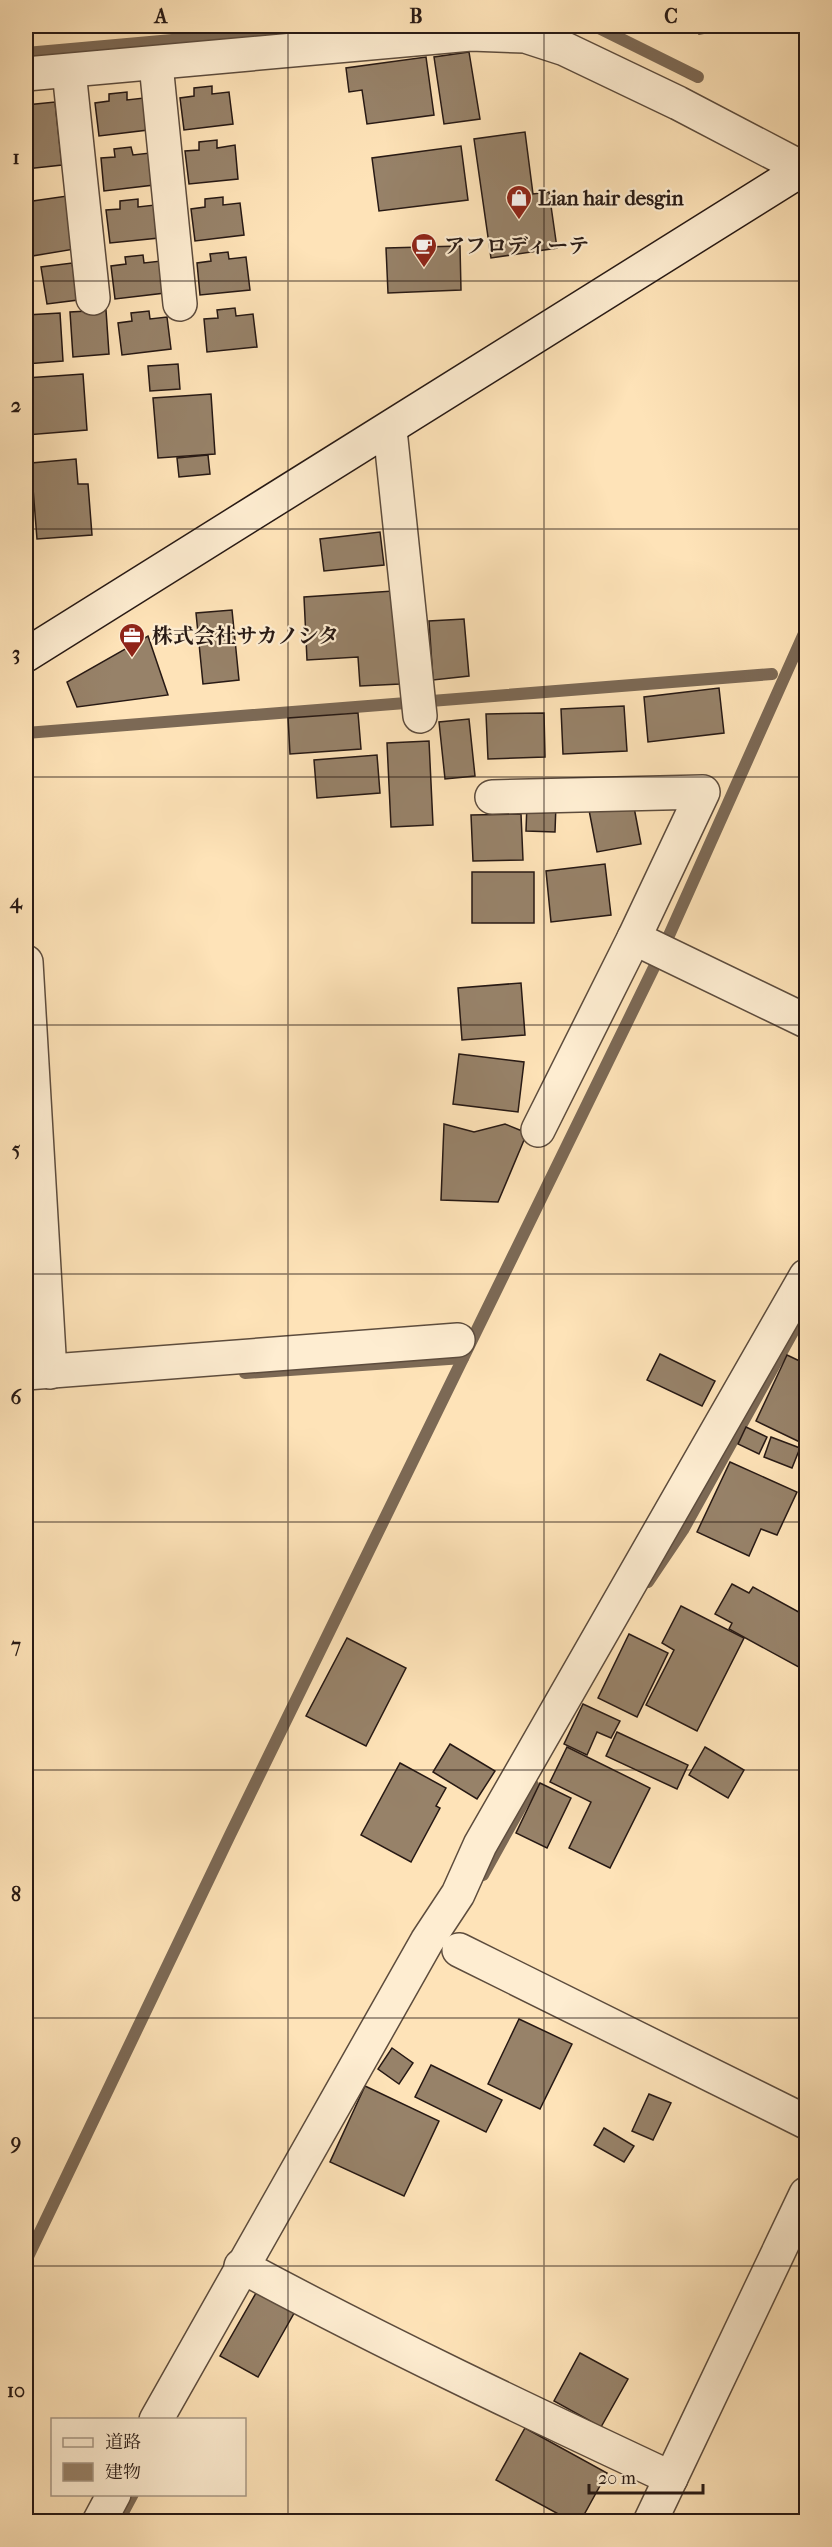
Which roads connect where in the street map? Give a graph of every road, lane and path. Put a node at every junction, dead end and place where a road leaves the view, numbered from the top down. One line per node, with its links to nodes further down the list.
1 (156, 64): 2 (street); 4 (street); 6 (street)
2 (69, 71): 3 (street); 5 (street)
3 (26, 74)
4 (806, 169): 7 (street)
5 (93, 298)
6 (180, 304)
7 (390, 430): 8 (street); 9 (street)
8 (26, 656)
9 (420, 716)
10 (492, 797): 11 (street)
11 (634, 939): 13 (street); 14 (street)
12 (26, 962): 17 (street)
13 (807, 1021)
14 (538, 1130)
15 (807, 1276): 21 (street)
16 (458, 1340): 17 (street)
17 (38, 1373)
18 (459, 1950): 19 (street)
19 (807, 2122)
20 (807, 2194): 23 (street)
21 (251, 2272): 22 (street); 23 (street)
22 (157, 2418)
23 (670, 2478): 26 (street)
24 (113, 2496): 25 (street)
25 (99, 2522)
26 (650, 2522)

